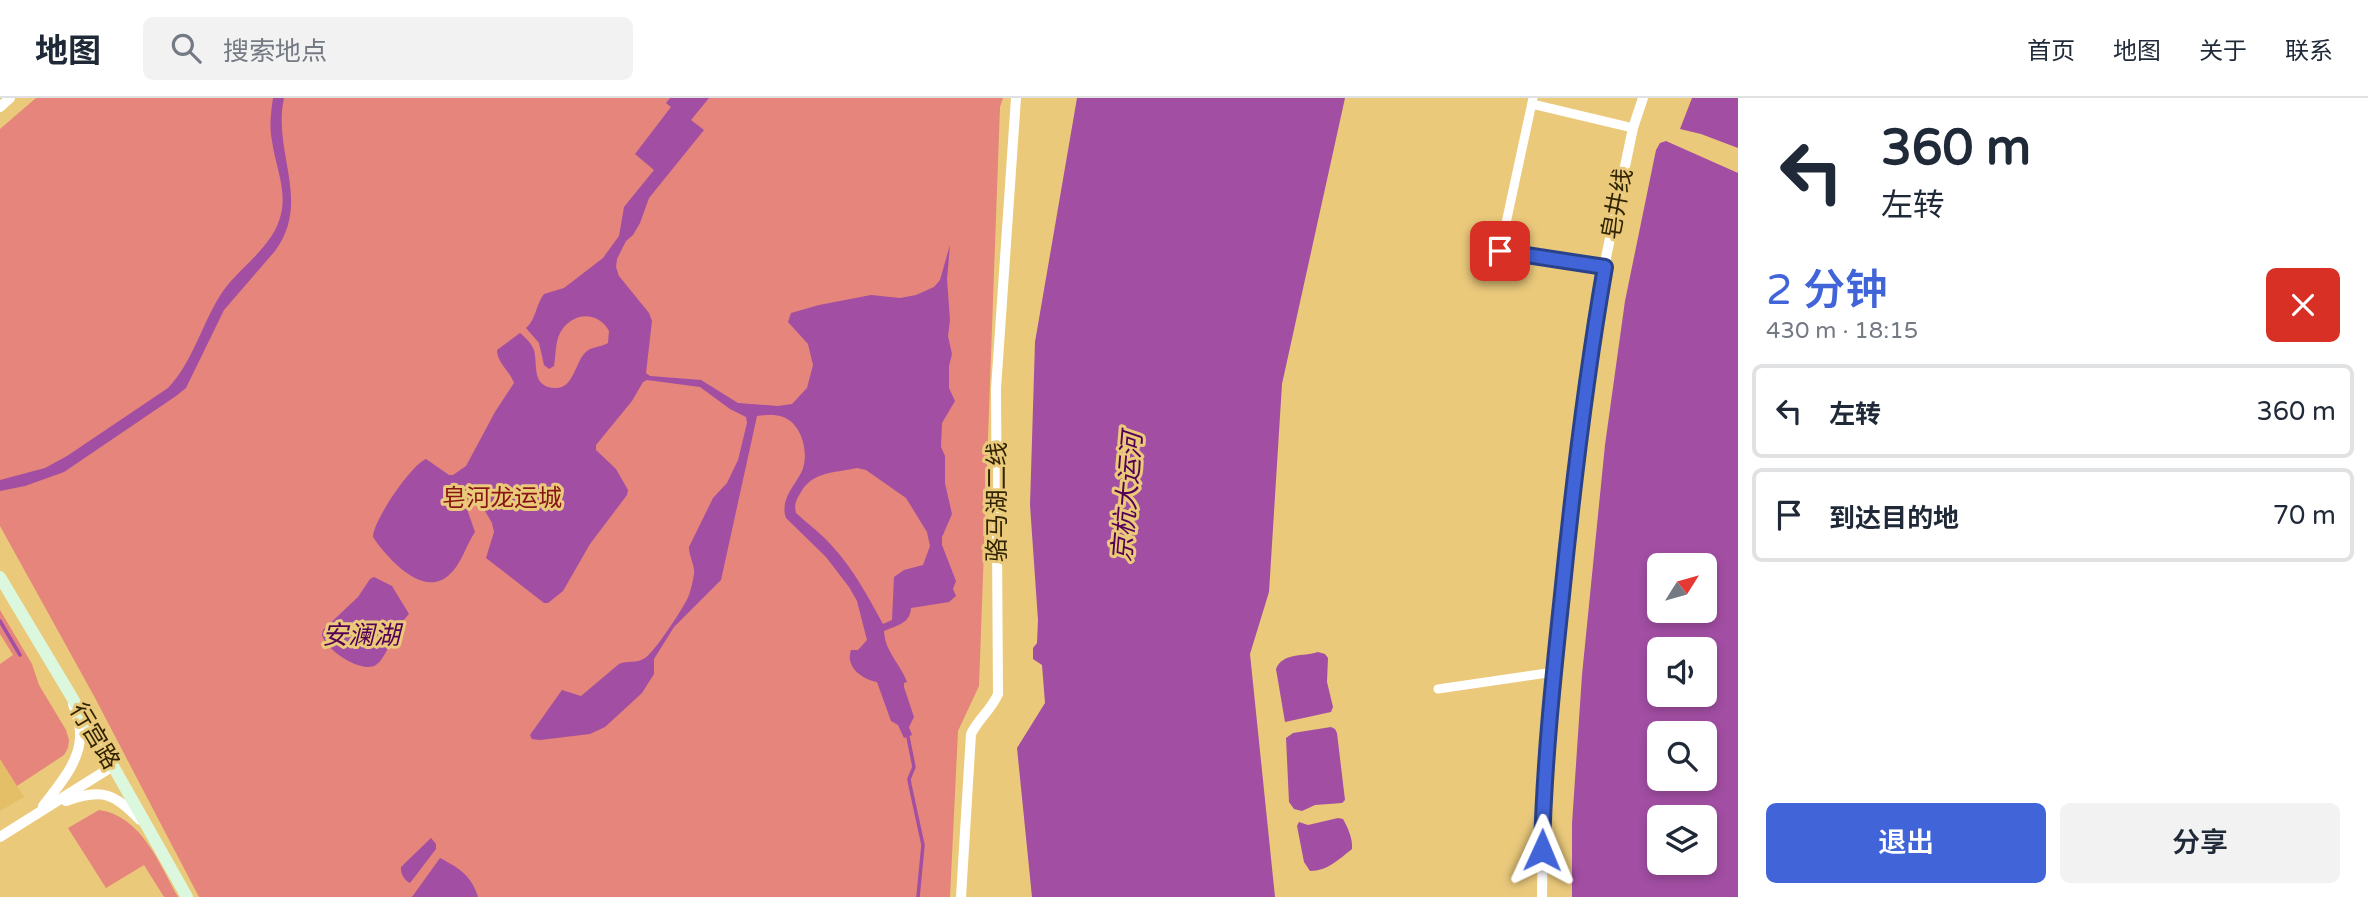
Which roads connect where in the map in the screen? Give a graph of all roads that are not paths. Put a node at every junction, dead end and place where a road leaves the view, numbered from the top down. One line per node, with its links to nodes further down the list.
1 (10, 98): 5 (street)
2 (1016, 98): 17 (street, 骆马湖二线)
3 (1641, 100): 6 (street, 皂井线)
4 (1533, 101): 6 (street); 7 (street)
5 (0, 107)
6 (1633, 128): 7 (street, 皂井线)
7 (1605, 267): 9 (street, 皂井线)
8 (0, 576): 11 (main road, 行宫路)
9 (1554, 672): 10 (street); 18 (street, 皂井线)
10 (1438, 689)
11 (70, 695): 12 (main road, 行宫路); 13 (street)
12 (113, 766): 13 (street); 14 (main road, 行宫路)
13 (43, 810): 14 (street); 15 (street)
14 (148, 828): 16 (main road, 行宫路)
15 (0, 837)
16 (187, 897)
17 (961, 897)
18 (1542, 897)

